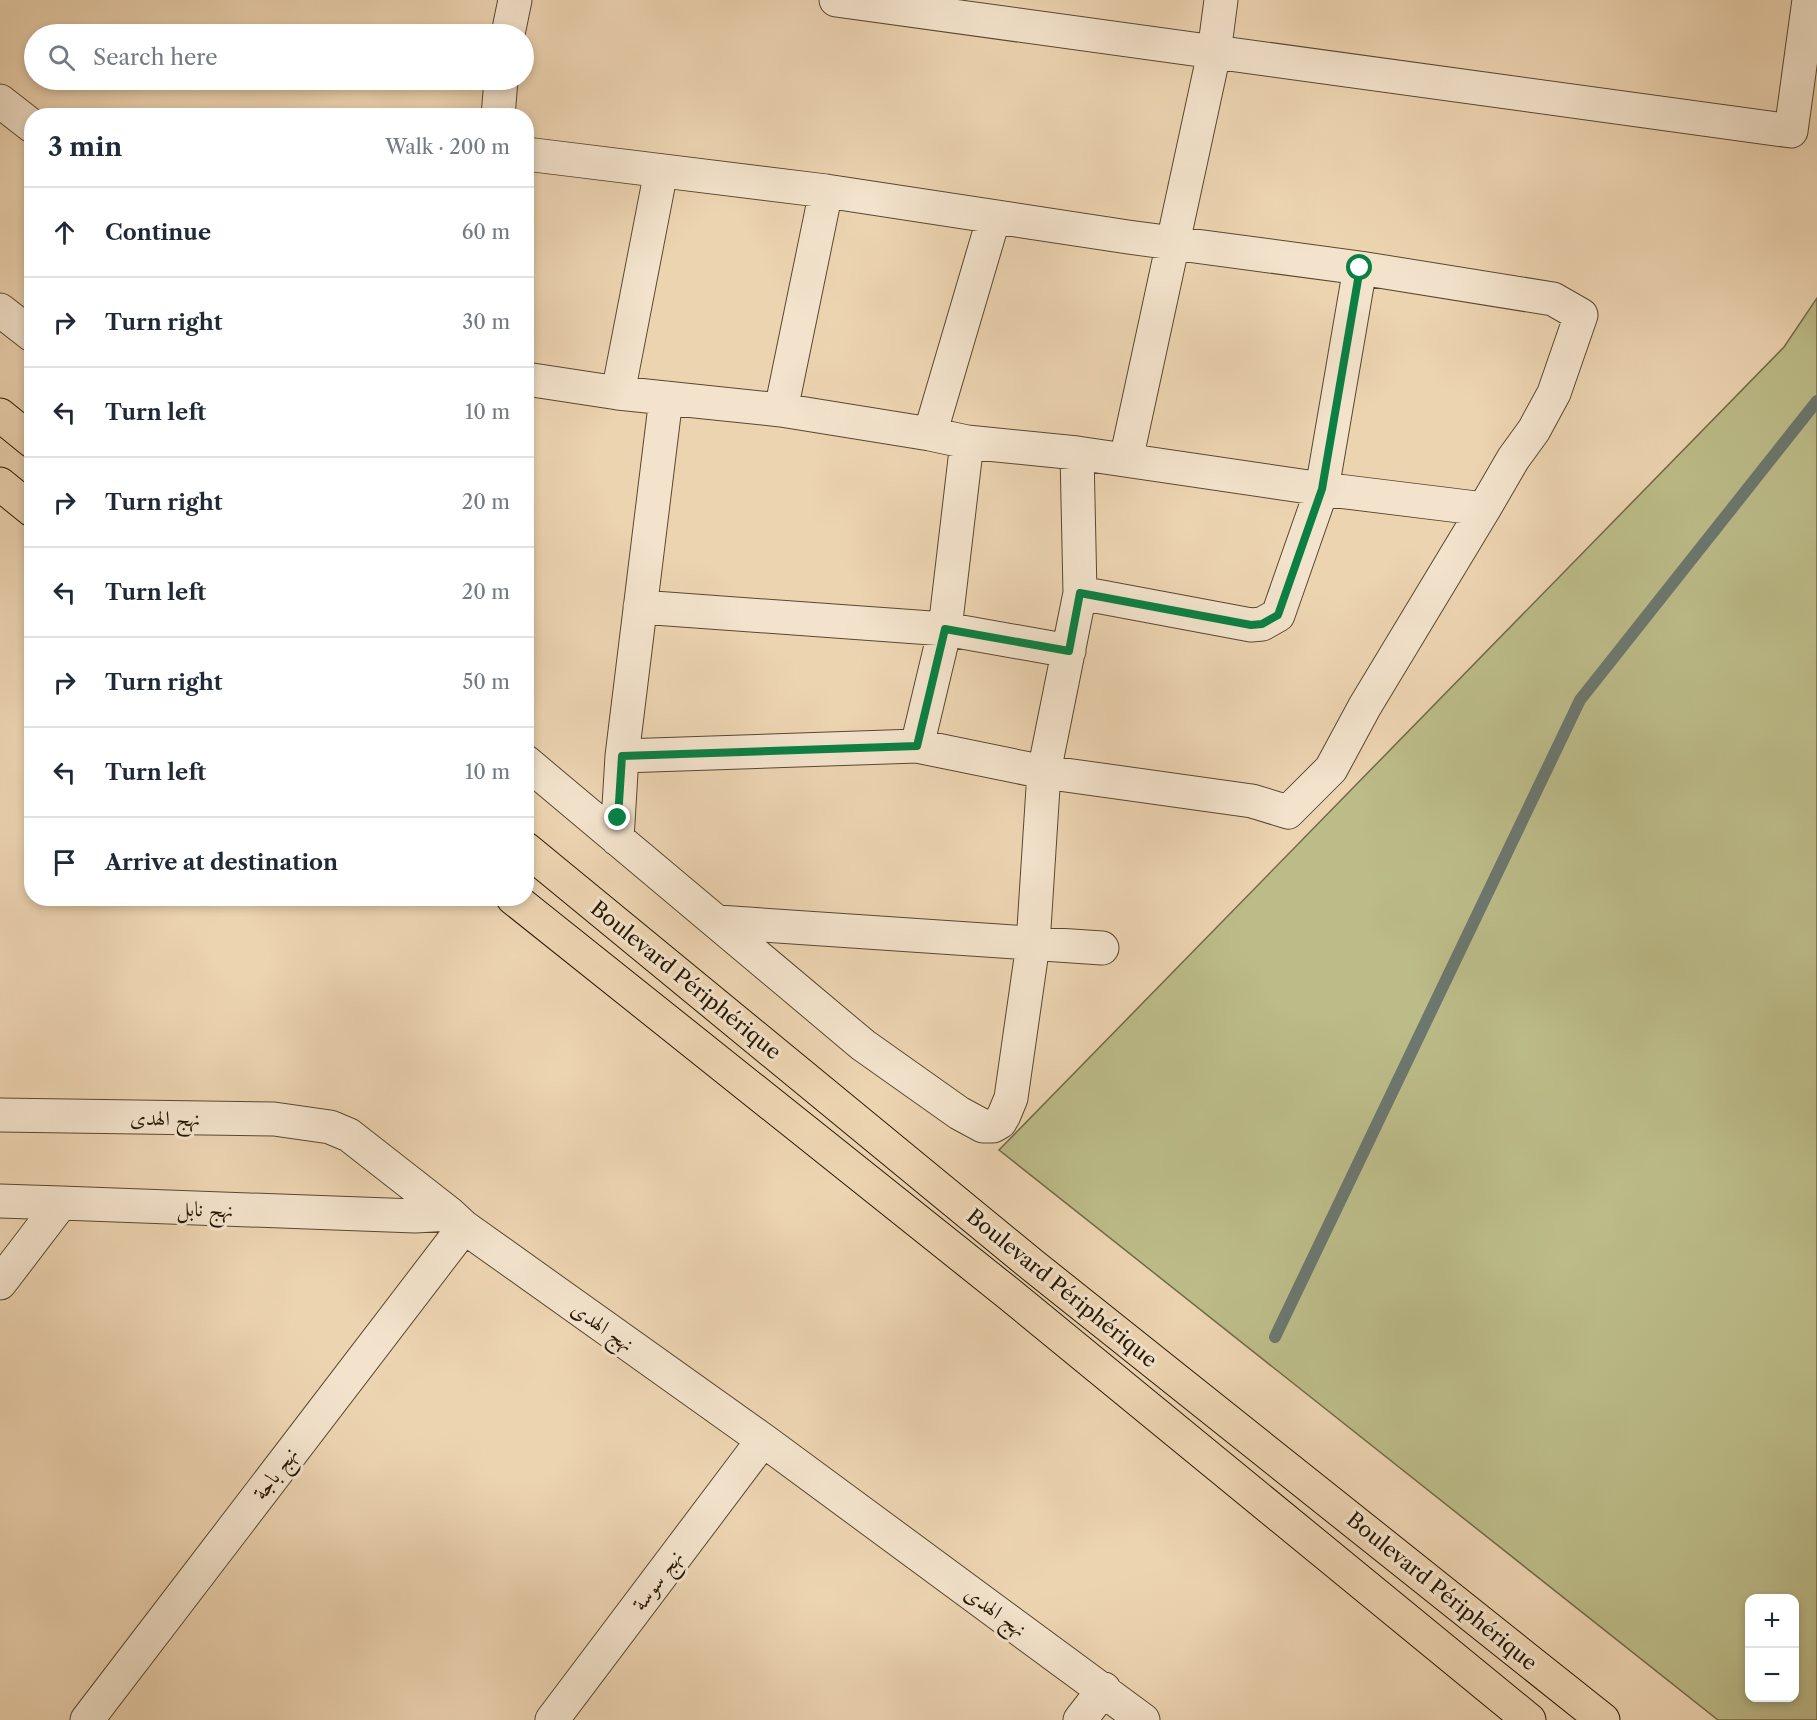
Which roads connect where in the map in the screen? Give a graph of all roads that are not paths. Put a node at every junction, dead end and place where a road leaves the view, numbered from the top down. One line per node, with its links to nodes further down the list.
1 (515, 0): 5 (street)
2 (836, 0): 6 (street)
3 (1221, 0): 6 (street)
4 (1809, 0): 6 (street)
5 (510, 24)
6 (1214, 53): 13 (street)
7 (500, 90): 8 (street)
8 (499, 108)
9 (534, 155): 10 (street)
10 (661, 171): 11 (street); 18 (street)
11 (826, 191): 12 (street); 20 (street)
12 (994, 217): 13 (street); 22 (street)
13 (1173, 243): 14 (street); 26 (street)
14 (1360, 268): 28 (street); 30 (street)
15 (0, 310): 16 (street)
16 (24, 329)
17 (534, 380): 18 (street)
18 (618, 393): 19 (street)
19 (666, 398): 20 (street); 32 (street)
20 (781, 410): 22 (street)
21 (0, 416): 23 (highway)
22 (930, 434): 24 (street)
23 (24, 435)
24 (967, 442): 25 (street); 33 (street)
25 (1077, 453): 26 (street); 31 (street)
26 (1126, 460): 28 (street)
27 (0, 484): 29 (highway)
28 (1322, 489): 30 (street); 31 (street)
29 (24, 504)
30 (1484, 509): 38 (street)
31 (1080, 593): 34 (street)
32 (640, 607): 33 (street); 36 (street)
33 (945, 629): 34 (street); 35 (street)
34 (1069, 651): 38 (street)
35 (917, 746): 36 (street); 38 (street)
36 (622, 756): 39 (street)
37 (534, 769): 39 (street)
38 (1044, 772): 43 (street)
39 (617, 839): 42 (street)
40 (534, 856): 57 (highway, Boulevard Périphérique)
41 (523, 906): 56 (highway, Boulevard Périphérique)
42 (718, 922): 43 (street); 43 (street)
43 (1033, 944): 44 (street)
44 (1102, 948)
45 (0, 1115): 48 (street, نهج الهدى)
46 (0, 1201): 47 (street, نهج نابل)
47 (61, 1203): 48 (street, نهج نابل); 49 (street)
48 (457, 1221): 50 (street, نهج الهدى); 52 (street, نهج باجة)
49 (0, 1283)
50 (763, 1440): 51 (street, نهج الهدى); 53 (street, نهج سوسة)
51 (1104, 1689): 54 (street); 55 (street, نهج الهدى)
52 (87, 1720)
53 (552, 1720)
54 (1080, 1720)
55 (1143, 1720)
56 (1529, 1720)
57 (1603, 1720)

